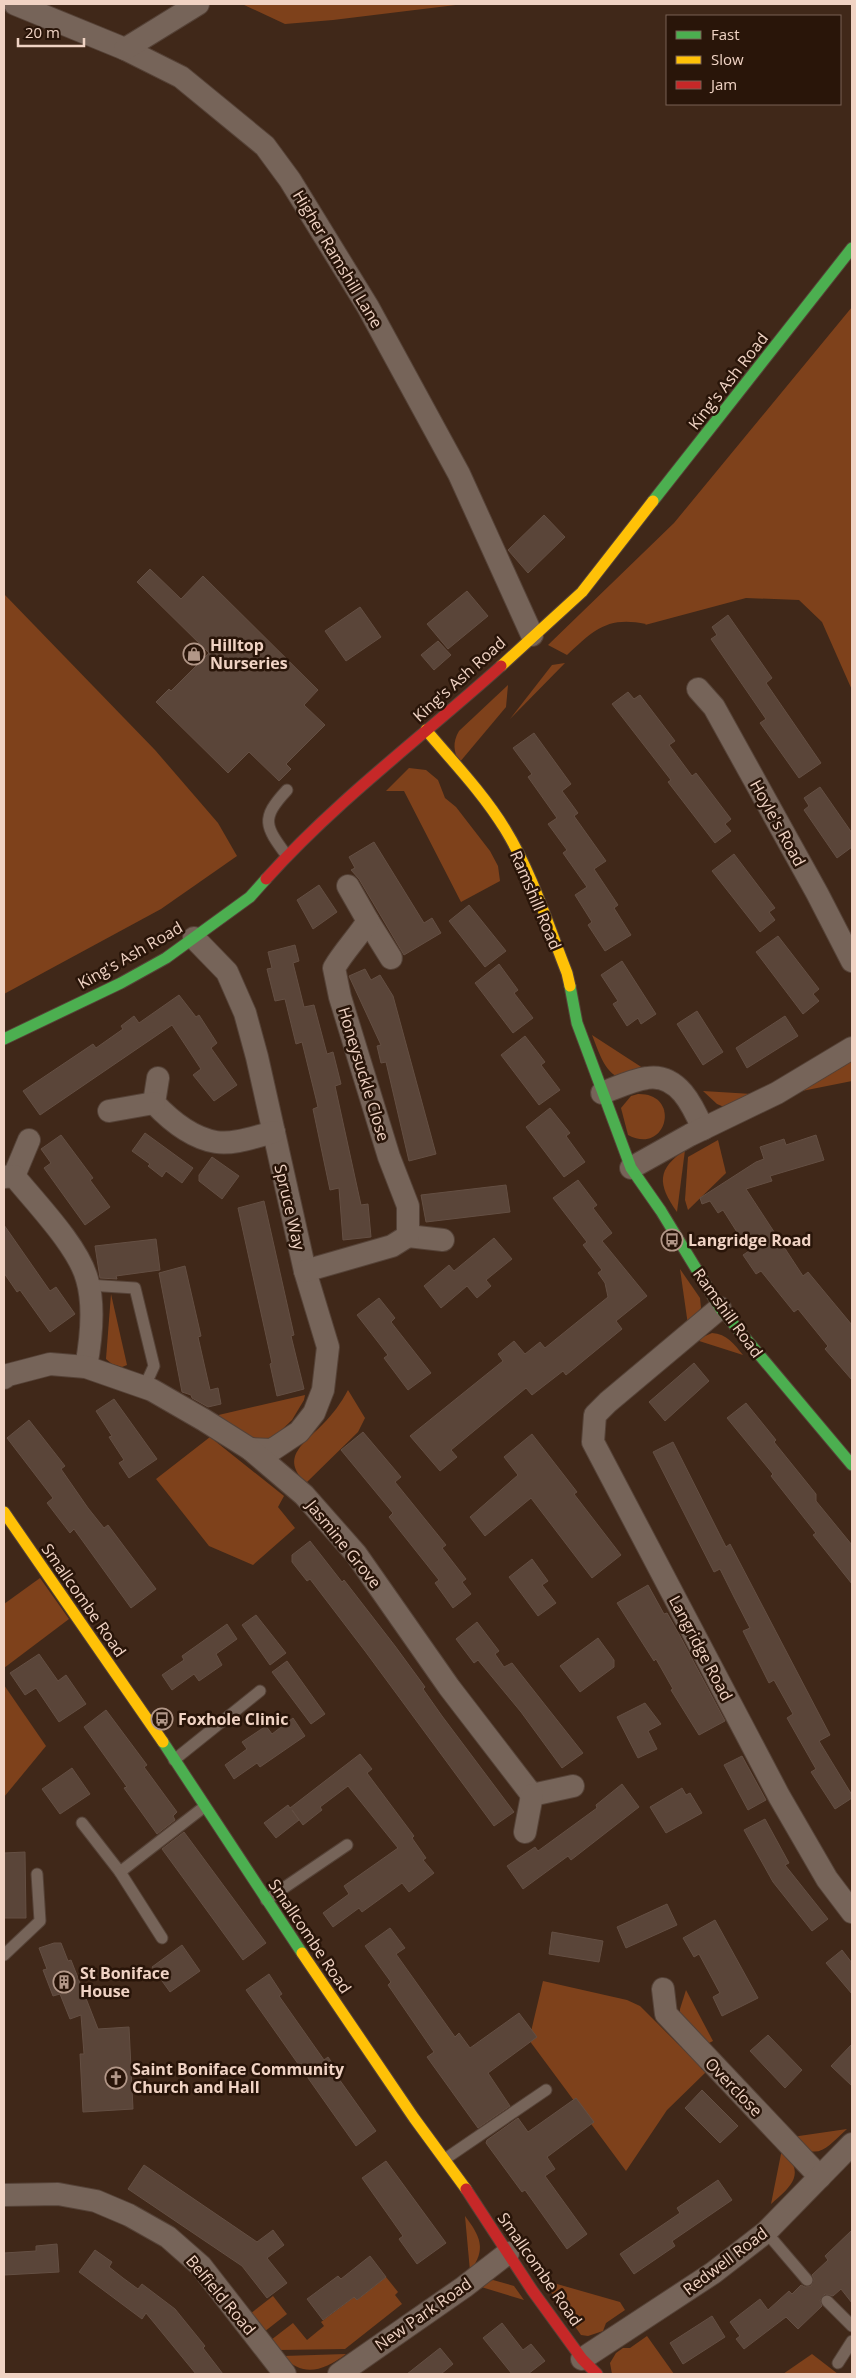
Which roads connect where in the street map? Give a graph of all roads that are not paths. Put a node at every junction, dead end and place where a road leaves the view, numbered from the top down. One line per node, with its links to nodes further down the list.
1 (15, 4): 3 (street, Higher Ramshill Lane)
2 (198, 4): 3 (street)
3 (125, 49): 5 (street, Higher Ramshill Lane)
4 (852, 248): 5 (main road, King's Ash Road)
5 (532, 635): 7 (main road, King's Ash Road)
6 (698, 689): 14 (street, Hoyle's Road)
7 (426, 730): 9 (main road, King's Ash Road); 18 (main road, Ramshill Road)
8 (287, 790): 9 (lane)
9 (287, 856): 12 (main road, King's Ash Road)
10 (348, 886): 11 (street)
11 (368, 921): 13 (street); 26 (street, Honeysuckle Close)
12 (194, 938): 15 (main road, King's Ash Road); 22 (street, Spruce Way)
13 (391, 958)
14 (852, 961)
15 (4, 1039)
16 (852, 1048): 21 (street)
17 (158, 1078): 19 (street)
18 (602, 1093): 21 (street); 24 (main road, Ramshill Road)
19 (154, 1103): 20 (street); 22 (street)
20 (109, 1111)
21 (703, 1129): 24 (street)
22 (274, 1132): 28 (street, Spruce Way)
23 (29, 1140): 25 (street)
24 (631, 1168): 30 (main road, Ramshill Road)
25 (9, 1176): 29 (street)
26 (408, 1236): 27 (street); 28 (street)
27 (443, 1240)
28 (305, 1271): 34 (street, Spruce Way)
29 (88, 1285): 31 (street); 33 (lane)
30 (720, 1308): 35 (main road, Ramshill Road); 48 (street, Langridge Road)
31 (86, 1367): 32 (street, Jasmine Grove); 33 (street, Jasmine Grove)
32 (4, 1378)
33 (144, 1388): 34 (street, Jasmine Grove)
34 (250, 1449): 40 (street, Jasmine Grove)
35 (852, 1465)
36 (4, 1512): 38 (main road, Smallcombe Road)
37 (260, 1691): 38 (lane)
38 (174, 1760): 41 (main road, Smallcombe Road)
39 (573, 1786): 40 (street)
40 (532, 1795): 43 (street)
41 (204, 1807): 45 (lane); 47 (main road, Smallcombe Road)
42 (82, 1823): 45 (lane)
43 (525, 1832)
44 (347, 1845): 47 (lane)
45 (120, 1872): 49 (lane)
46 (37, 1874): 50 (lane)
47 (266, 1900): 54 (main road, Smallcombe Road)
48 (852, 1912)
49 (162, 1938)
50 (4, 1954)
51 (663, 1989): 55 (street, Overclose)
52 (546, 2090): 54 (lane)
53 (852, 2144): 55 (street, Redwell Road)
54 (444, 2159): 58 (main road, Smallcombe Road)
55 (820, 2177): 57 (street, Redwell Road)
56 (4, 2195): 65 (street, Belfield Road)
57 (766, 2232): 59 (lane); 64 (street, Redwell Road)
58 (508, 2253): 64 (main road, Smallcombe Road); 66 (street, New Park Road)
59 (807, 2280)
60 (827, 2301): 61 (lane)
61 (852, 2326)
62 (852, 2341): 63 (lane)
63 (838, 2363)
64 (590, 2366)
65 (286, 2374)
66 (339, 2374)

